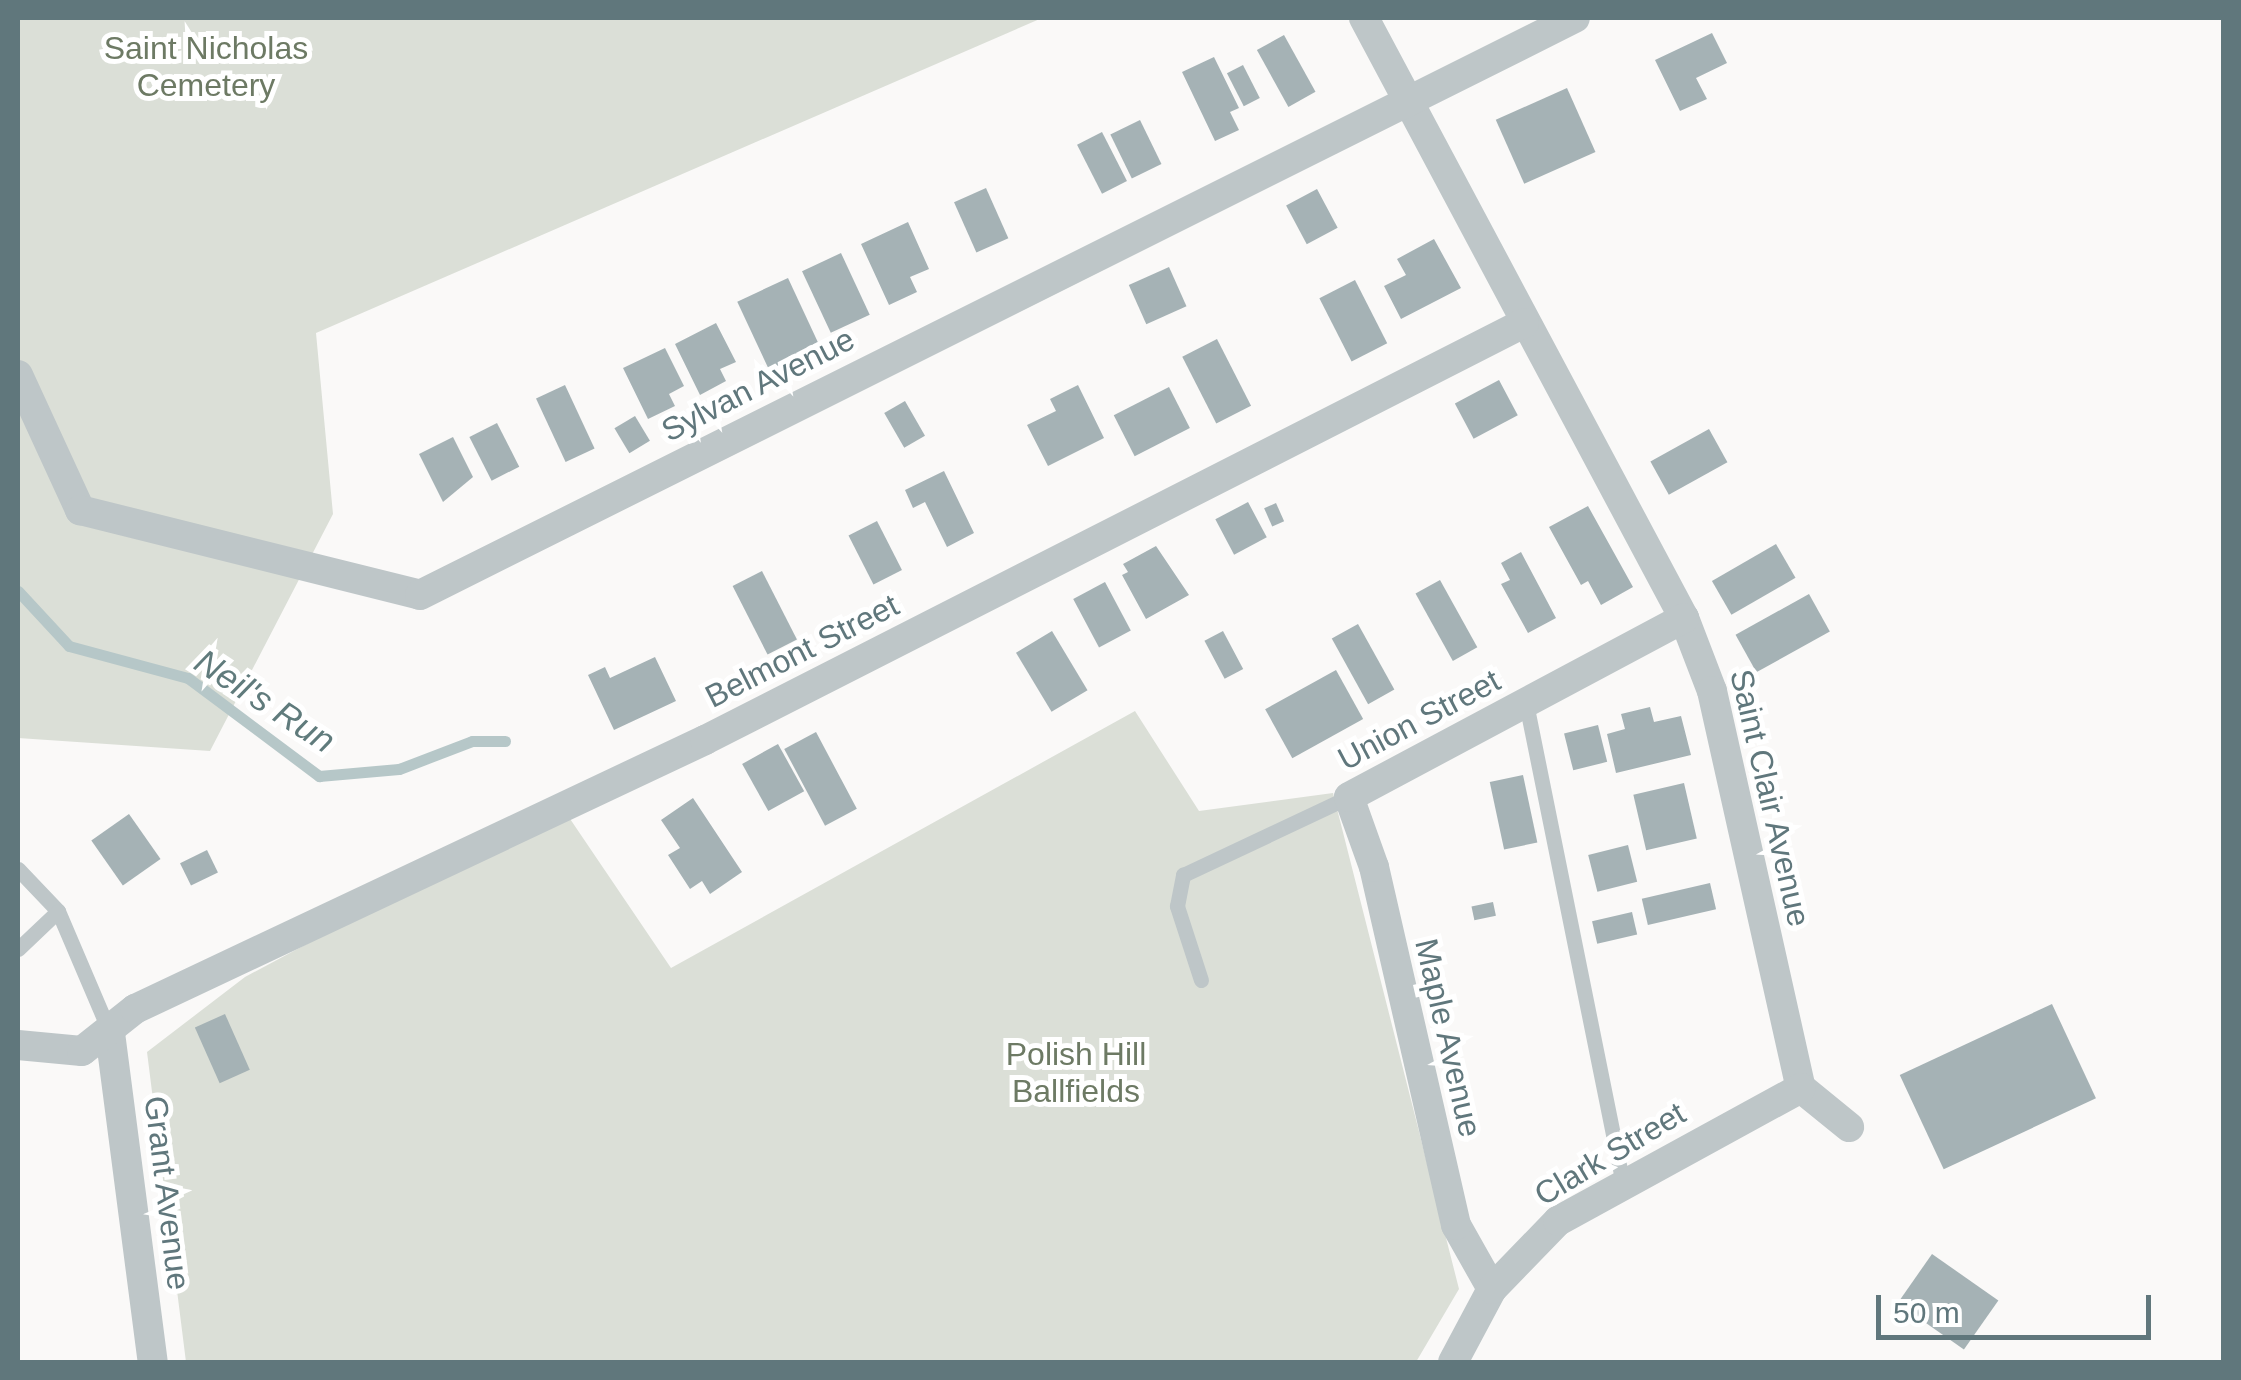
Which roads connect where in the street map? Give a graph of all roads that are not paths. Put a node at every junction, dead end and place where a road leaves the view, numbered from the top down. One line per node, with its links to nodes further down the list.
1 (1364, 18): 3 (street, Saint Clair Avenue)
2 (1575, 18): 3 (street, Sylvan Avenue)
3 (1405, 99): 4 (street, Saint Clair Avenue); 5 (street, Sylvan Avenue)
4 (1524, 323): 6 (street, Saint Clair Avenue); 13 (street, Belmont Street)
5 (18, 375)
6 (1684, 618): 7 (street, Union Street); 15 (street, Saint Clair Avenue)
7 (1526, 703): 8 (street, Union Street); 17 (lane)
8 (1349, 797): 12 (lane, Union Street); 18 (street, Maple Avenue)
9 (18, 868): 10 (lane)
10 (58, 911): 11 (lane); 13 (lane)
11 (18, 949)
12 (1201, 980)
13 (110, 1034): 14 (street); 19 (street, Grant Avenue)
14 (18, 1044)
15 (1801, 1088): 16 (street); 17 (street, Clark Street)
16 (1849, 1126)
17 (1622, 1181): 18 (street, Clark Street)
18 (1492, 1289): 20 (street, Clark Street)
19 (153, 1362)
20 (1453, 1362)

